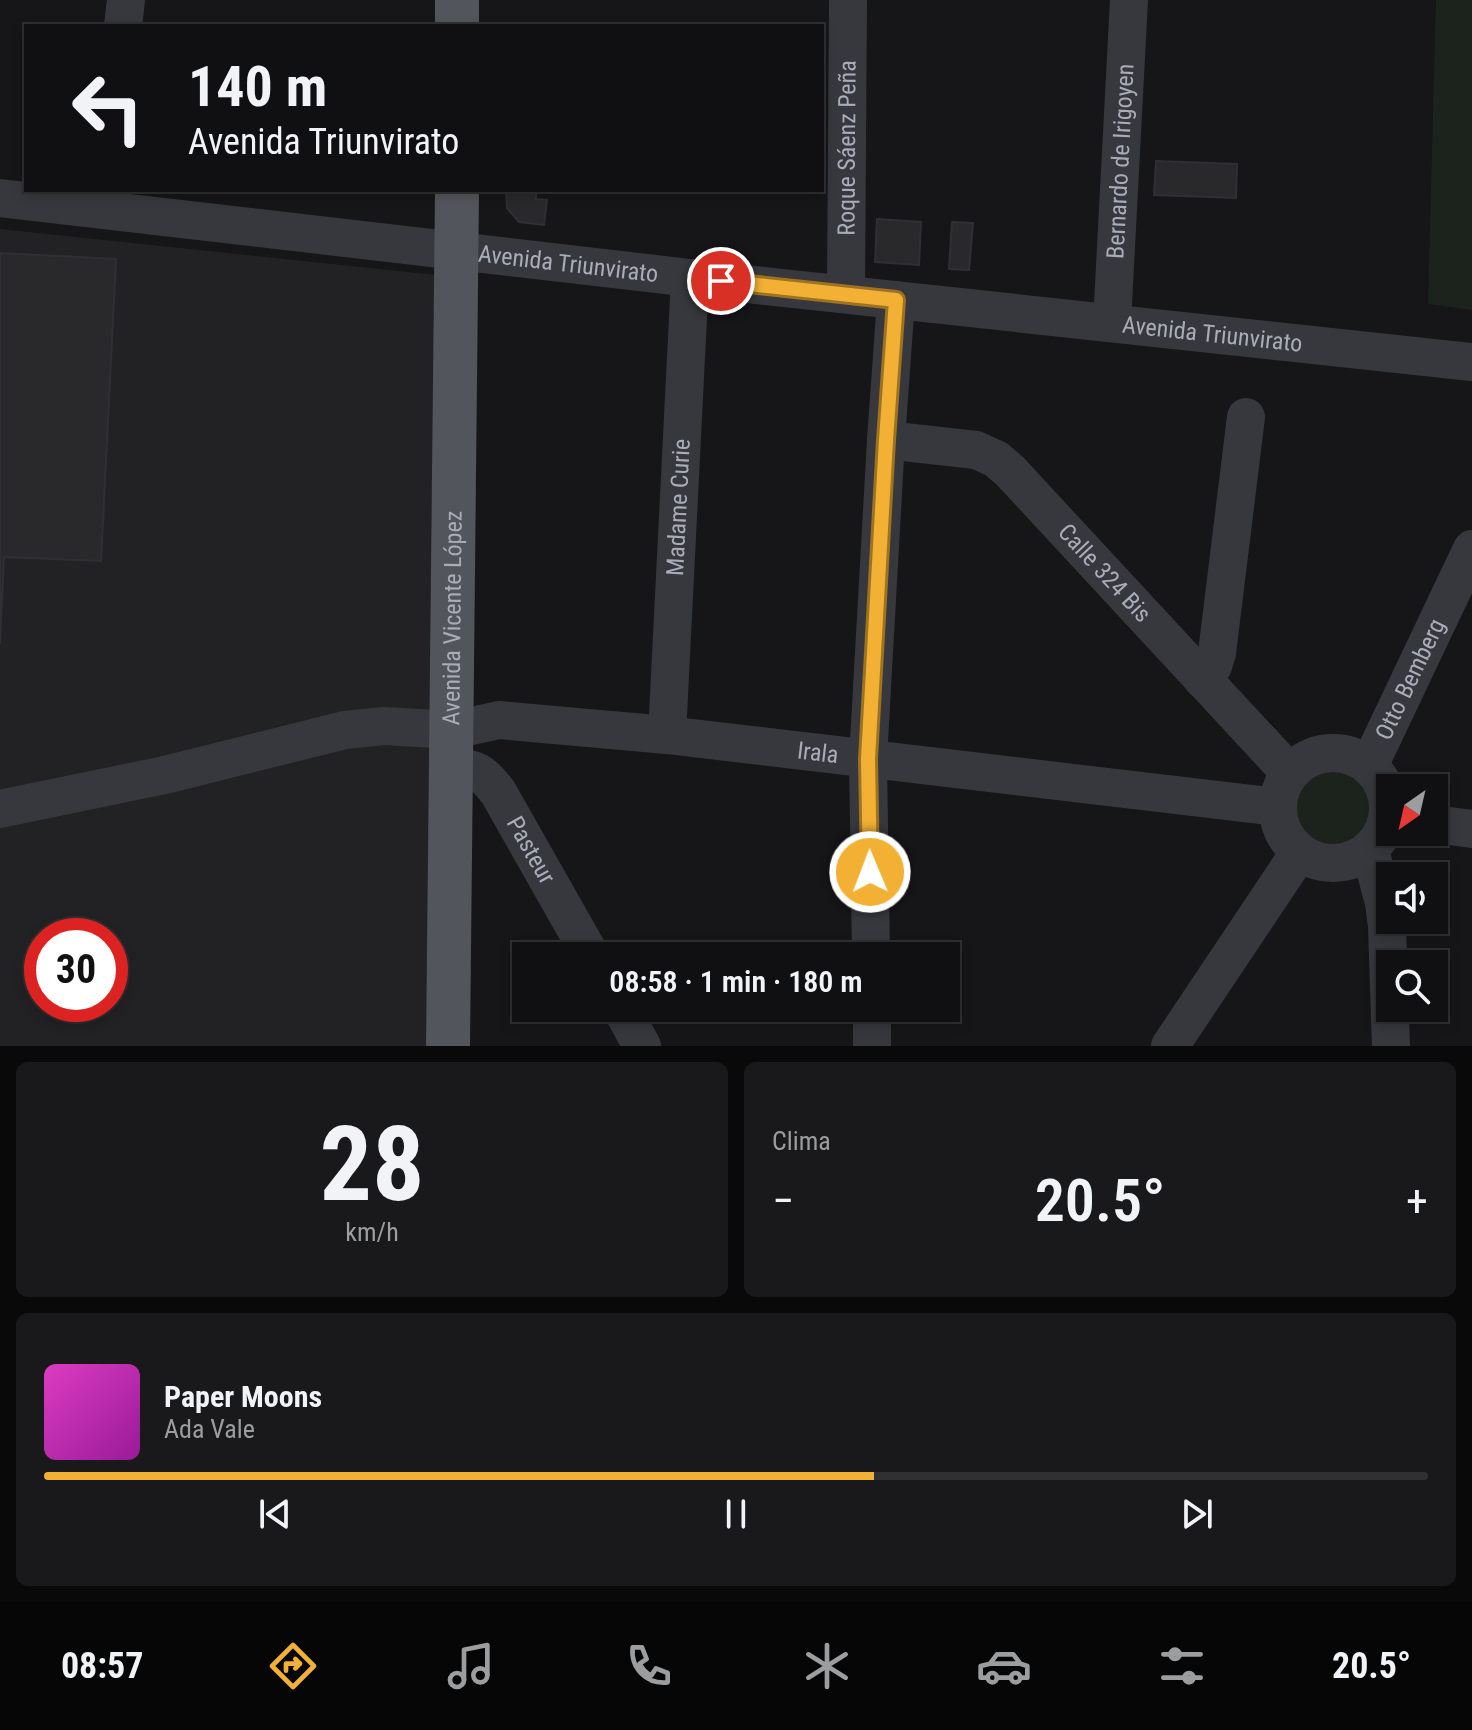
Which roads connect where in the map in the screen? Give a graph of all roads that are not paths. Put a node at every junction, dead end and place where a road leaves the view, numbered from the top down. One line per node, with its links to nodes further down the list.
1 (126, 0): 5 (street)
2 (457, 0): 6 (main road)
3 (848, 0): 12 (street, Roque Sáenz Peña)
4 (1129, 0): 14 (street, Bernardo de Irigoyen)
5 (123, 24)
6 (457, 24)
7 (457, 192): 10 (main road, Avenida Vicente López)
8 (0, 198): 9 (street, Avenida Triunvirato)
9 (106, 200): 10 (street, Avenida Triunvirato)
10 (457, 250): 11 (street, Avenida Triunvirato); 21 (main road, Avenida Vicente López)
11 (690, 278): 12 (street, Avenida Triunvirato); 20 (street, Madame Curie)
12 (846, 294): 13 (street, Avenida Triunvirato)
13 (896, 300): 14 (street, Avenida Triunvirato); 17 (street)
14 (1112, 323): 15 (street, Avenida Triunvirato)
15 (1472, 362)
16 (1246, 417): 19 (street)
17 (886, 440): 19 (street, Calle 324 Bis); 22 (street)
18 (1472, 549): 23 (street, Otto Bemberg)
19 (1203, 680): 25 (street, Calle 324 Bis)
20 (667, 735): 21 (street, Irala); 22 (street, Irala)
21 (452, 748): 26 (street); 32 (street, Pasteur); 36 (main road, Avenida Vicente López)
22 (868, 759): 25 (street, Irala); 33 (street)
23 (1369, 766): 24 (street); 25 (street)
24 (1376, 774)
25 (1283, 790): 31 (street)
26 (0, 809)
27 (1448, 826): 28 (street)
28 (1472, 829)
29 (1376, 835): 31 (street)
30 (1382, 846): 40 (street)
31 (1299, 853): 39 (street)
32 (583, 942)
33 (871, 942)
34 (629, 1022): 37 (street)
35 (872, 1022): 38 (street)
36 (448, 1046)
37 (642, 1046)
38 (872, 1046)
39 (1170, 1046)
40 (1391, 1046)

